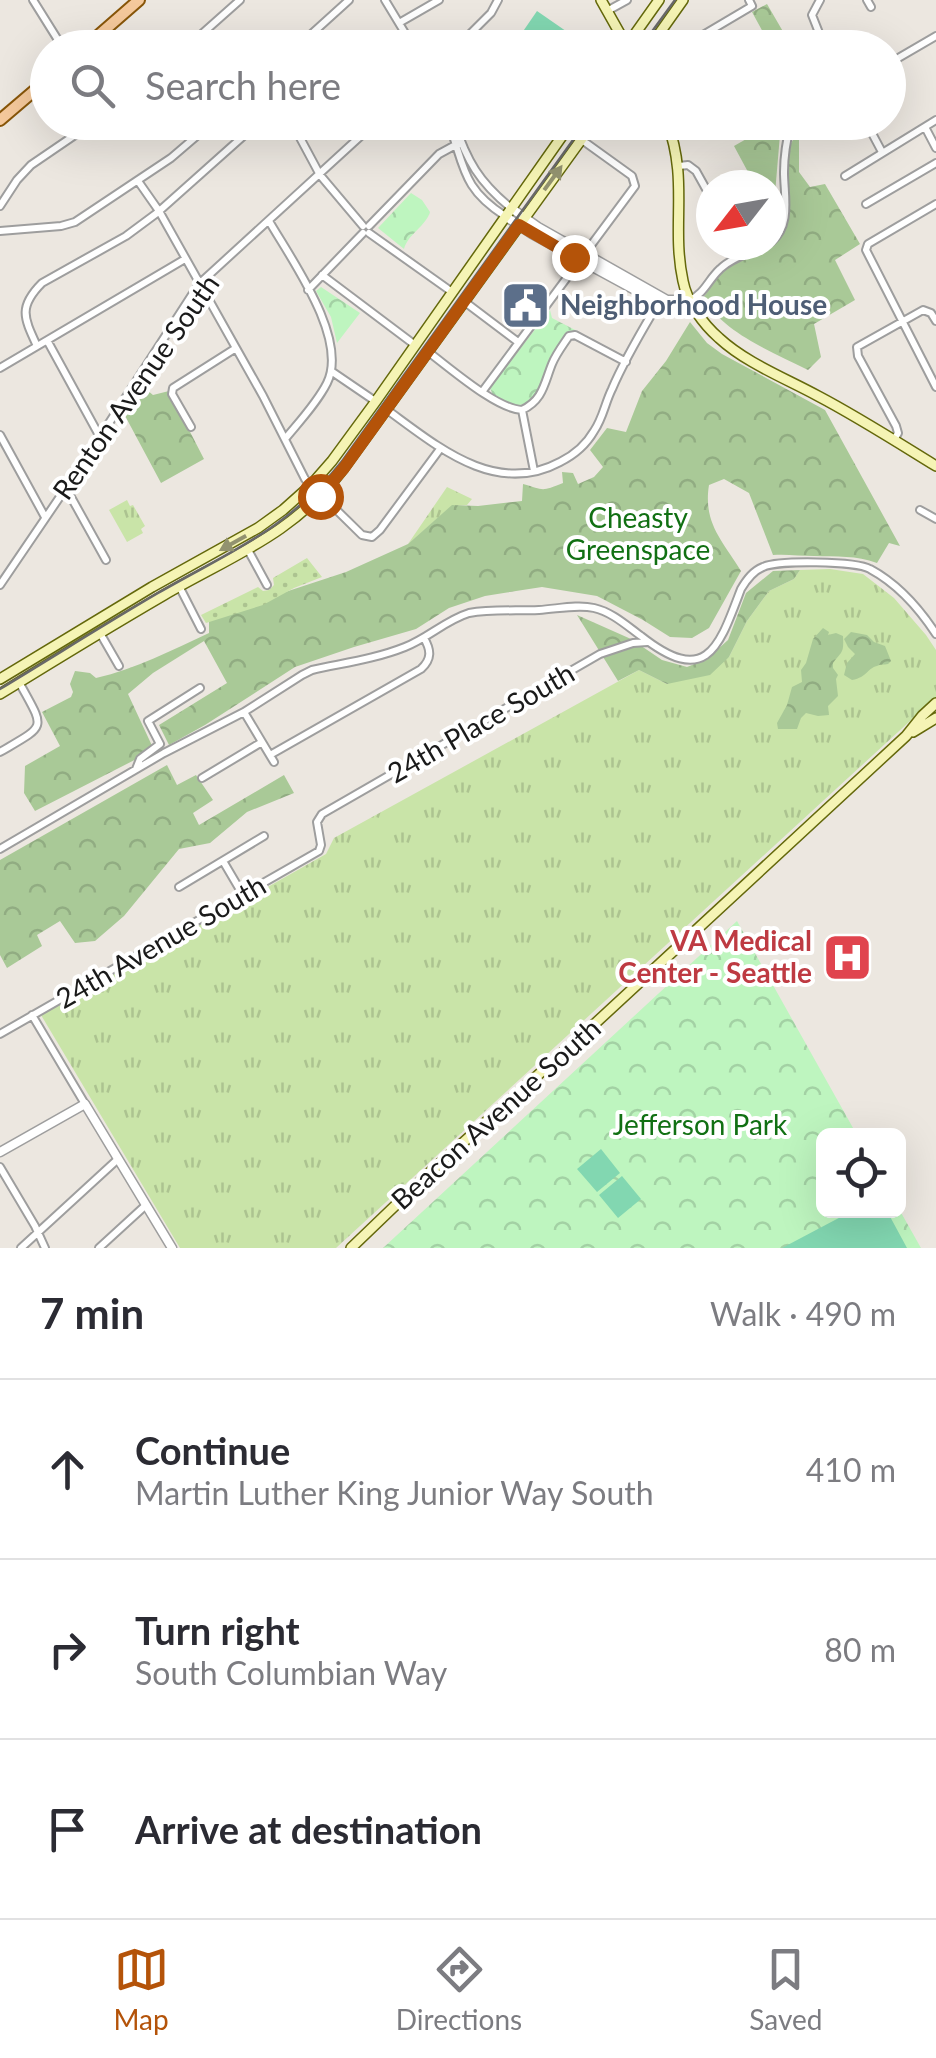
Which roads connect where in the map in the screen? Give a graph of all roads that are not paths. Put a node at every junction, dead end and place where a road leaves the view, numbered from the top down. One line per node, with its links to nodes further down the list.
1 (33, 0): 16 (street)
2 (139, 0): 17 (main road)
3 (240, 0): 18 (street)
4 (349, 0): 19 (street)
5 (385, 0): 15 (street)
6 (439, 0): 15 (street)
7 (498, 0): 21 (street)
8 (601, 0): 14 (main road)
9 (627, 0): 14 (street)
10 (659, 0): 23 (main road)
11 (683, 0): 24 (main road)
12 (820, 0): 26 (street)
13 (751, 3): 25 (street)
14 (607, 12): 22 (main road)
15 (399, 23): 20 (street)
16 (52, 30)
17 (104, 30)
18 (206, 30)
19 (316, 30)
20 (403, 30)
21 (475, 30)
22 (617, 30)
23 (638, 30)
24 (662, 30)
25 (710, 30)
26 (818, 30)
27 (936, 36): 28 (street)
28 (906, 54)
29 (30, 94): 30 (main road)
30 (0, 120)
31 (936, 120): 32 (street)
32 (924, 127): 33 (street); 47 (street)
33 (906, 138)
34 (68, 140): 58 (street)
35 (193, 140): 55 (street)
36 (238, 140): 59 (street)
37 (301, 140): 53 (street)
38 (357, 140): 53 (street, Renton Avenue South)
39 (457, 140): 46 (street)
40 (559, 140): 60 (main road)
41 (582, 140): 62 (main road, one-way to 41); 65 (street)
42 (672, 140): 50 (main road)
43 (788, 140): 51 (street)
44 (876, 140): 48 (street)
45 (902, 140): 48 (street)
46 (458, 144): 60 (street); 64 (street)
47 (936, 148)
48 (882, 152): 54 (street)
49 (936, 163): 56 (street)
50 (679, 166): 52 (street); 73 (main road)
51 (784, 170)
52 (696, 171)
53 (320, 175): 61 (street, Renton Avenue South); 64 (street)
54 (845, 176)
55 (138, 180): 59 (street); 63 (street)
56 (866, 204)
57 (936, 204): 75 (street)
58 (0, 210)
59 (159, 211): 66 (street); 80 (street)
60 (508, 212): 62 (street); 71 (main road)
61 (269, 221): 69 (street, Renton Avenue South); 70 (street)
62 (522, 221): 65 (street); 74 (main road)
63 (0, 230)
64 (366, 230): 68 (street); 71 (street)
65 (584, 257): 72 (street); 78 (street)
66 (185, 258): 69 (street); 77 (street)
67 (732, 260): 73 (street)
68 (322, 275): 70 (street); 79 (street)
69 (200, 284): 81 (street); 93 (street, Renton Avenue South)
70 (308, 290): 85 (street)
71 (453, 293): 79 (main road)
72 (660, 300): 73 (street); 83 (street)
73 (690, 300): 95 (main road)
74 (464, 301): 78 (street); 82 (main road)
75 (901, 321): 76 (street); 86 (street); 95 (street)
76 (936, 321)
77 (48, 342): 80 (street); 93 (street)
78 (518, 342): 87 (street)
79 (416, 345): 88 (main road)
80 (38, 346): 84 (street)
81 (236, 348): 91 (street); 94 (street)
82 (426, 351): 87 (street); 89 (main road)
83 (626, 362): 90 (street); 98 (street)
84 (0, 368)
85 (331, 371): 88 (street); 94 (street)
86 (936, 387)
87 (482, 392): 90 (street)
88 (376, 401): 99 (main road)
89 (386, 408): 96 (street); 101 (main road)
90 (522, 410): 98 (street)
91 (191, 428)
92 (0, 435): 103 (street)
93 (100, 437): 100 (street, Renton Avenue South)
94 (286, 439): 99 (street)
95 (894, 440): 97 (main road)
96 (440, 449): 98 (street); 101 (street)
97 (936, 466)
98 (534, 472)
99 (310, 485): 101 (street); 116 (main road, one-way to 116)
100 (66, 488): 103 (street, Renton Avenue South); 106 (street)
101 (320, 496): 105 (main road)
102 (920, 510): 104 (street)
103 (45, 517): 108 (street, Renton Avenue South)
104 (936, 519)
105 (248, 550): 107 (street); 109 (main road)
106 (106, 560)
107 (267, 584)
108 (0, 585)
109 (180, 586): 110 (street); 111 (main road)
110 (201, 629)
111 (100, 633): 115 (street); 117 (main road)
112 (936, 634): 114 (street)
113 (424, 638): 114 (street); 121 (street); 124 (street)
114 (648, 642): 129 (street, 24th Place South)
115 (118, 666)
116 (0, 679)
117 (19, 682): 119 (main road); 125 (street)
118 (200, 688): 126 (street)
119 (0, 694)
120 (936, 703): 123 (main road, Beacon Avenue South)
121 (244, 712): 124 (street); 126 (street)
122 (936, 718): 123 (main road, Beacon Avenue South)
123 (906, 736): 146 (main road, Beacon Avenue South)
124 (262, 742): 127 (street)
125 (0, 752)
126 (136, 769): 130 (street)
127 (202, 778)
128 (264, 836): 131 (street)
129 (321, 848): 133 (street, 24th Avenue South)
130 (0, 849)
131 (223, 861): 132 (street); 133 (street)
132 (179, 886)
133 (242, 895): 134 (street, 24th Avenue South)
134 (32, 1015): 135 (street, 24th Avenue South); 136 (street)
135 (0, 1034)
136 (85, 1104): 137 (street); 138 (street)
137 (0, 1152)
138 (118, 1159): 140 (street); 141 (street)
139 (0, 1167): 141 (street)
140 (146, 1206): 144 (street); 145 (street)
141 (38, 1232): 142 (street); 143 (street)
142 (21, 1248)
143 (46, 1248)
144 (98, 1248)
145 (172, 1248)
146 (351, 1248)

